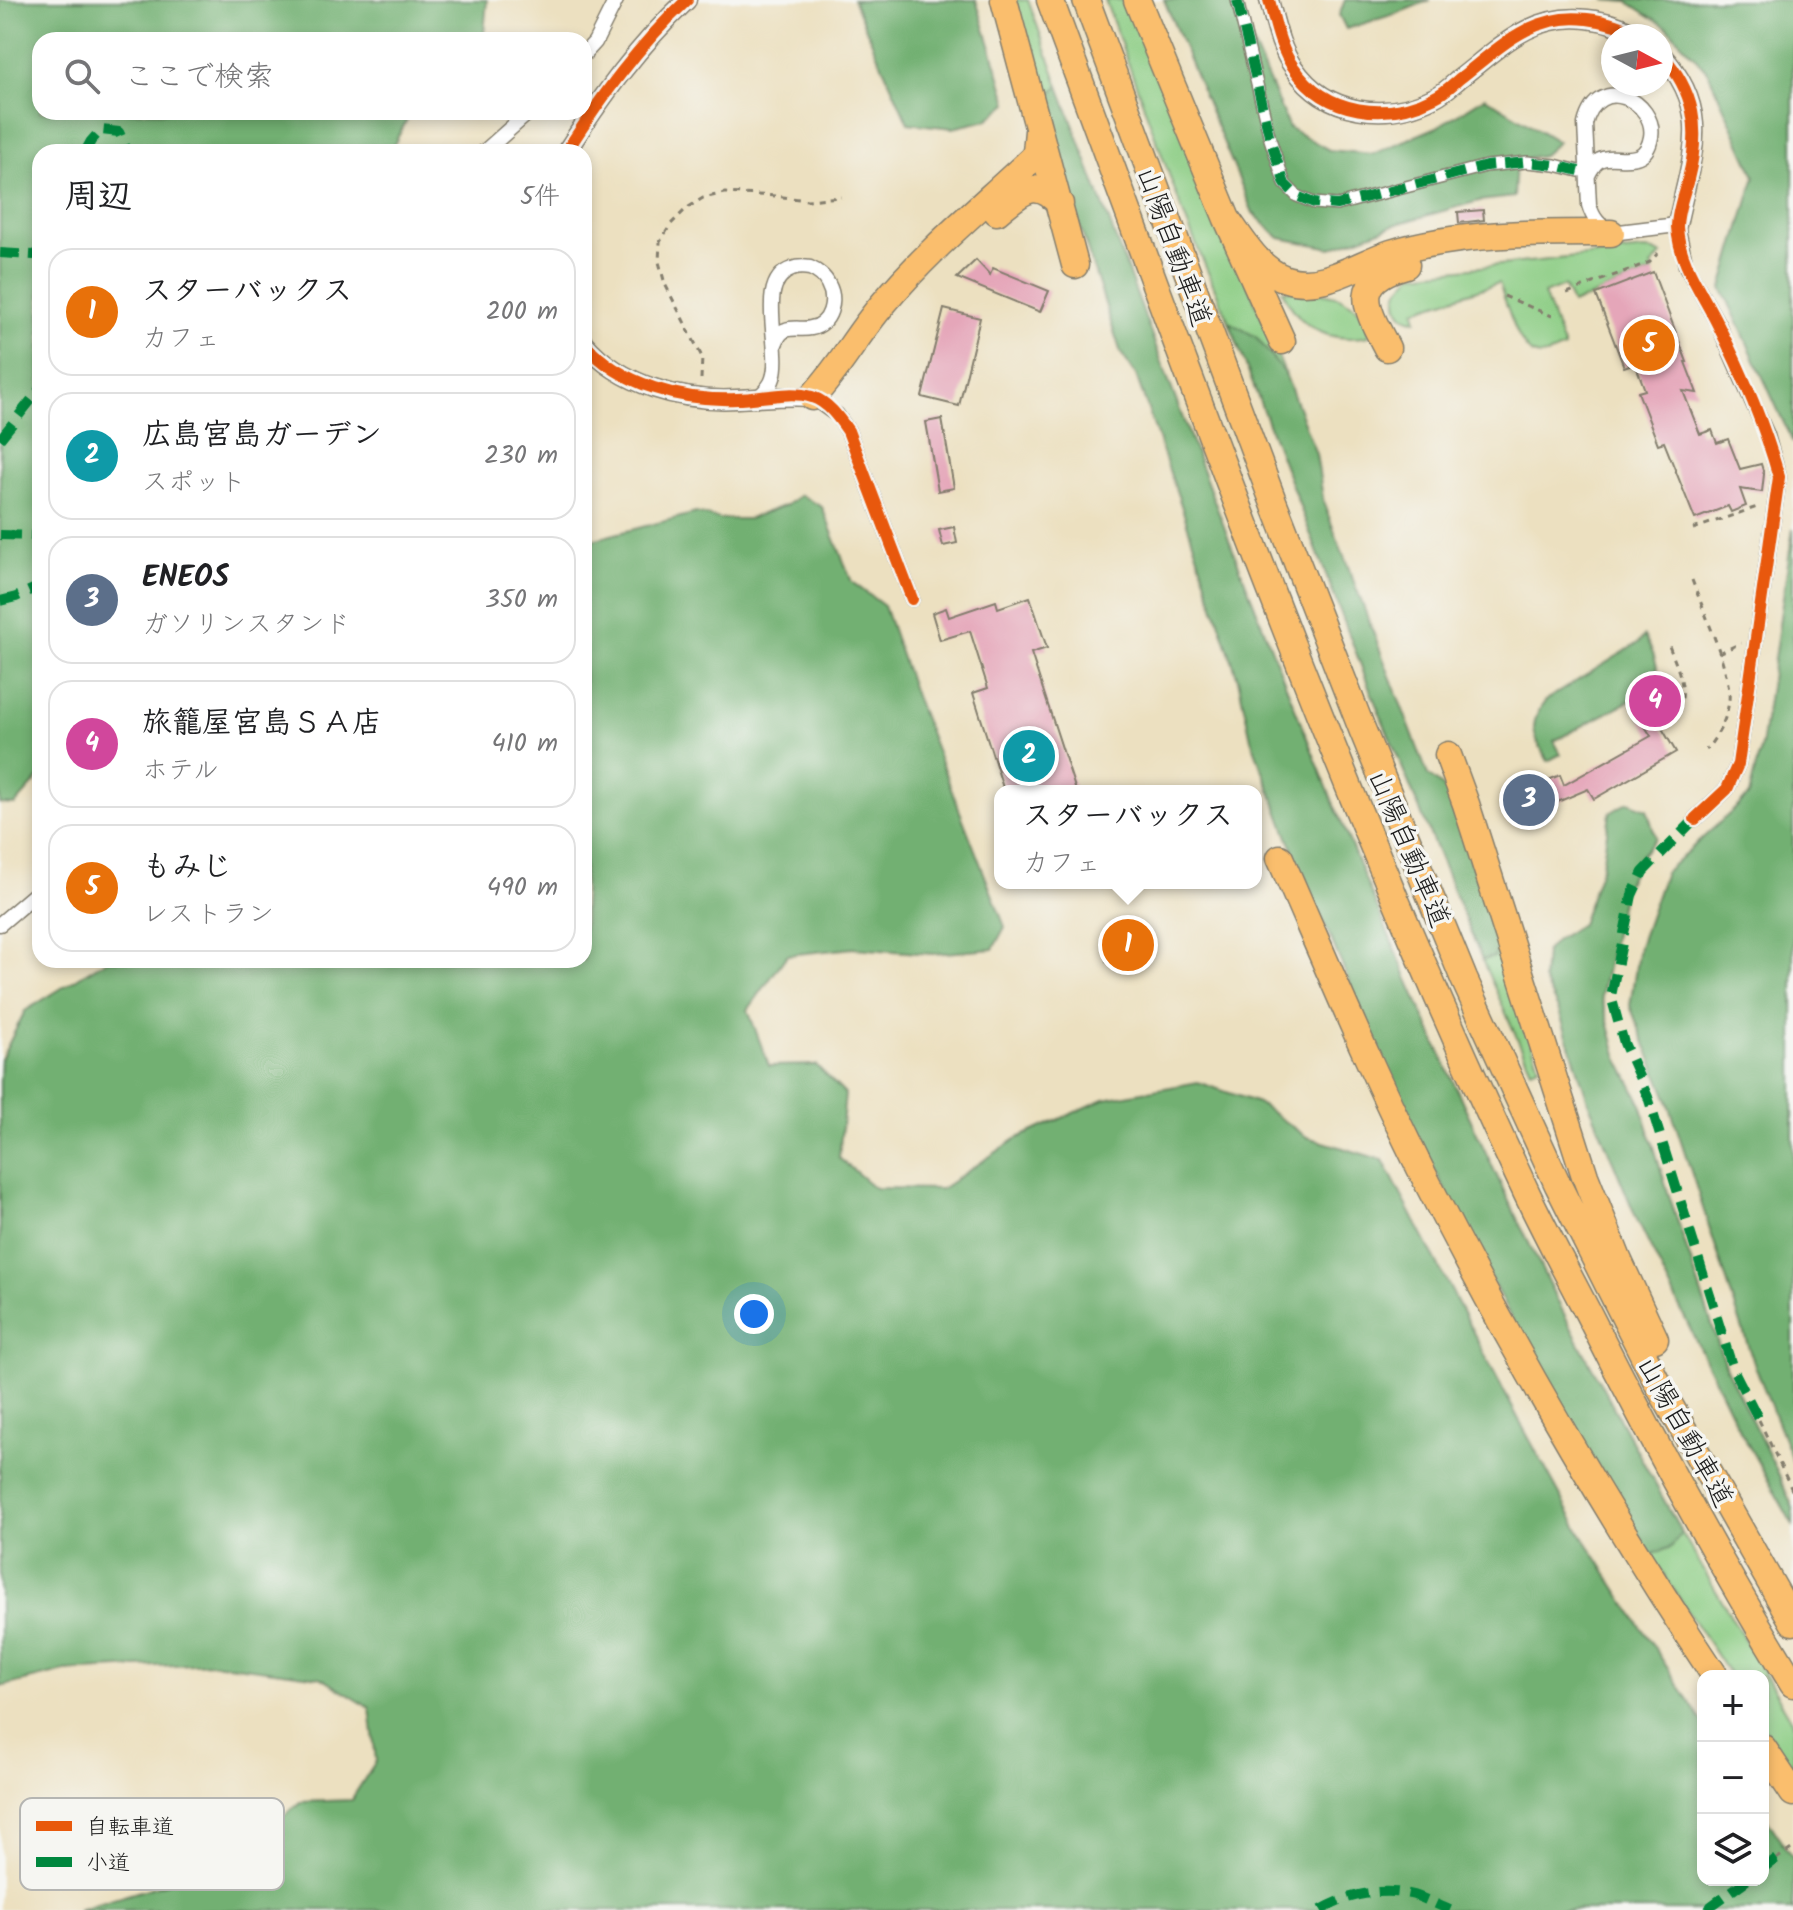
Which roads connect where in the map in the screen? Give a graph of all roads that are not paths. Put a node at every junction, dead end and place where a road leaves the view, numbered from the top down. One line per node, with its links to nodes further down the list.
1 (616, 0): 10 (street)
2 (687, 0): 12 (street)
3 (1004, 0): 15 (highway)
4 (1050, 0): 38 (highway, 山陽自動車道)
5 (1086, 0): 36 (highway, 山陽自動車道)
6 (1137, 0): 20 (highway)
7 (1237, 0): 18 (street)
8 (1269, 0): 9 (street)
9 (1612, 24)
10 (592, 45)
11 (1673, 67): 21 (street)
12 (592, 112)
13 (520, 120): 16 (street)
14 (587, 120): 17 (street)
15 (1038, 131): 19 (highway); 29 (highway)
16 (493, 144)
17 (571, 144)
18 (1583, 173): 18 (street); 22 (street)
19 (1060, 204): 23 (highway); 29 (highway)
20 (1227, 219): 22 (highway); 24 (highway)
21 (1677, 225): 22 (street); 32 (street)
22 (1611, 233): 26 (highway)
23 (1075, 265)
24 (1282, 341)
25 (775, 344): 25 (street); 28 (street)
26 (1387, 348)
27 (592, 352): 28 (street)
28 (759, 397): 29 (street)
29 (812, 397): 30 (street)
30 (912, 599)
31 (1448, 755): 36 (highway)
32 (1695, 819)
33 (1280, 858): 37 (highway)
34 (32, 897): 35 (street)
35 (0, 924)
36 (1790, 1617)
37 (1711, 1670)
38 (1793, 1684)
39 (1769, 1757): 40 (highway)
40 (1793, 1793)

